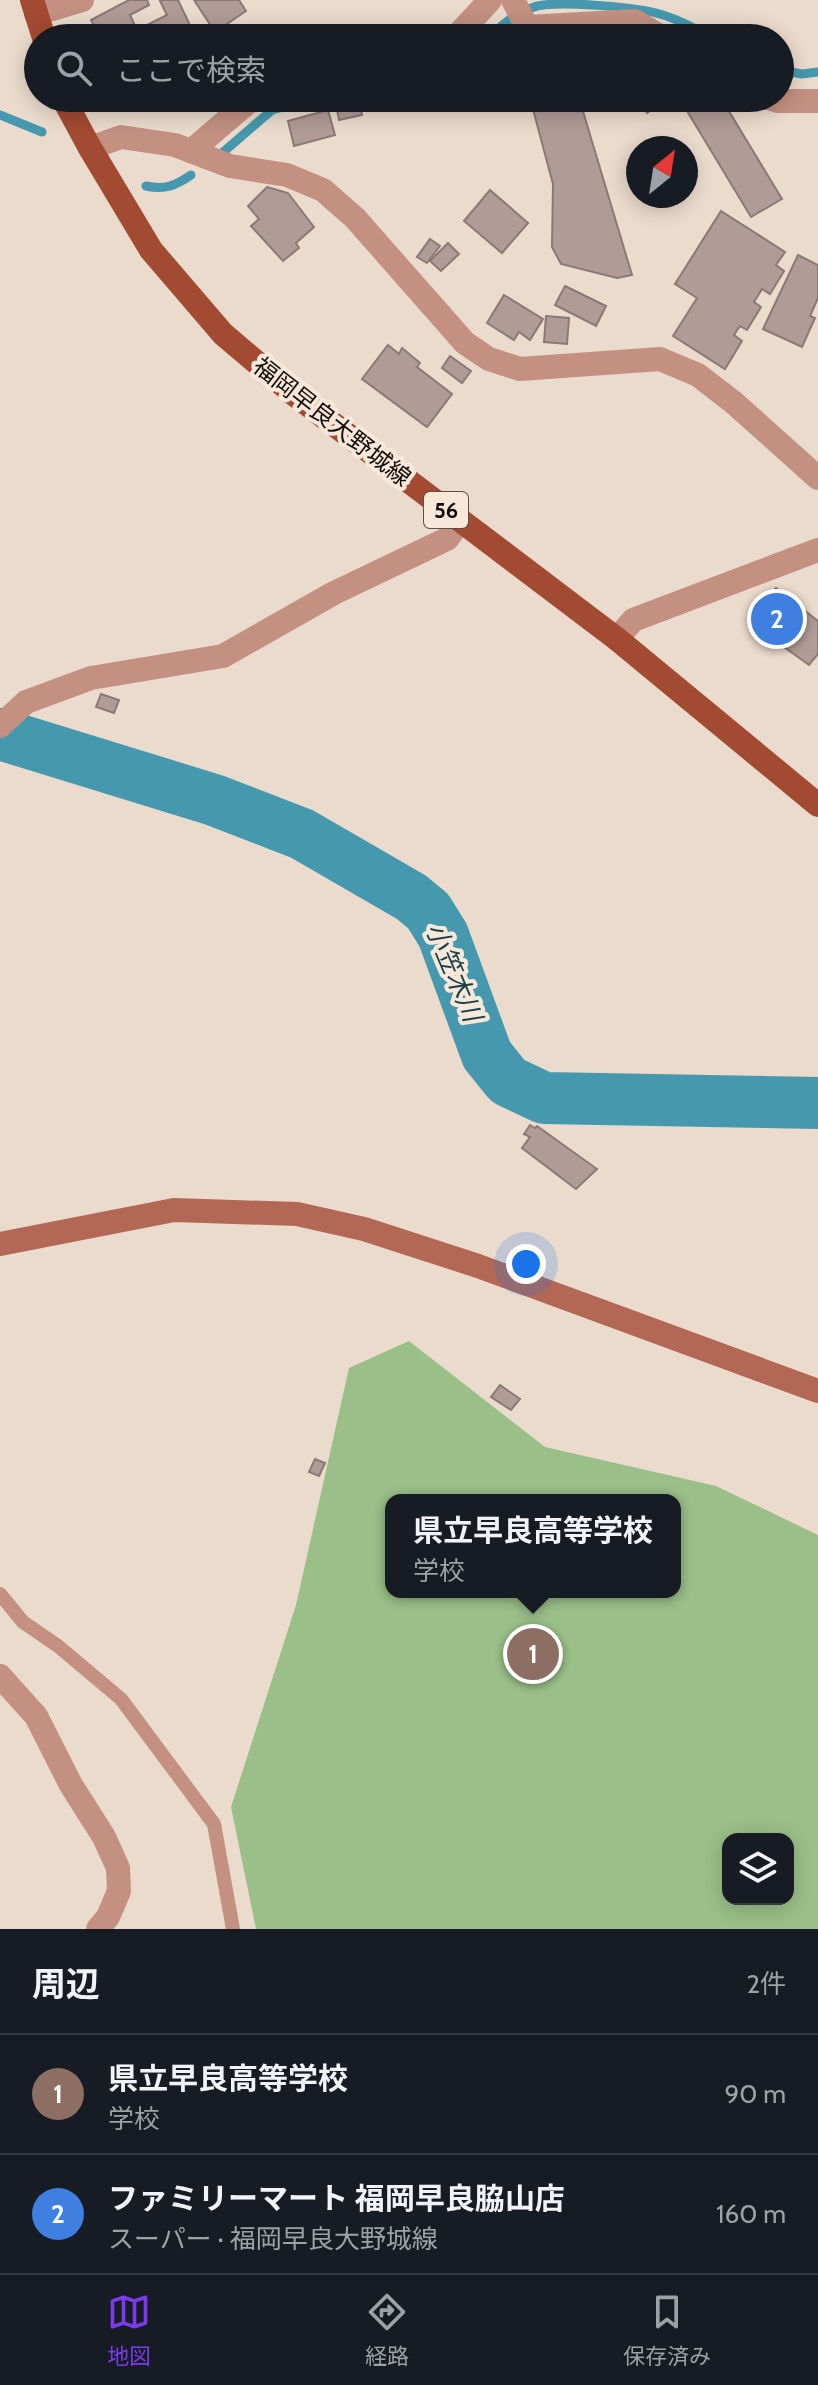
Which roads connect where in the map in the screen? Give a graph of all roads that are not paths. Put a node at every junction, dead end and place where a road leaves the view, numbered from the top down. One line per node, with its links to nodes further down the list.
1 (82, 0): 4 (street)
2 (490, 0): 5 (street)
3 (513, 0): 6 (street)
4 (34, 7)
5 (468, 24)
6 (525, 24)
7 (581, 24): 8 (street)
8 (640, 24)
9 (794, 101): 10 (street)
10 (818, 101)
11 (71, 112): 13 (main road, 福岡早良大野城線 / 56)
12 (237, 112): 14 (street)
13 (90, 148): 14 (street); 16 (main road, 福岡早良大野城線 / 56)
14 (191, 151): 15 (street)
15 (818, 478)
16 (460, 521): 18 (main road, 福岡早良大野城線 / 56); 19 (street)
17 (818, 550): 18 (street)
18 (617, 639): 20 (main road, 福岡早良大野城線 / 56)
19 (0, 726)
20 (818, 805)
21 (0, 1244): 22 (street)
22 (818, 1391)
23 (0, 1594): 26 (lane)
24 (0, 1676): 25 (street)
25 (98, 1929)
26 (233, 1929)

